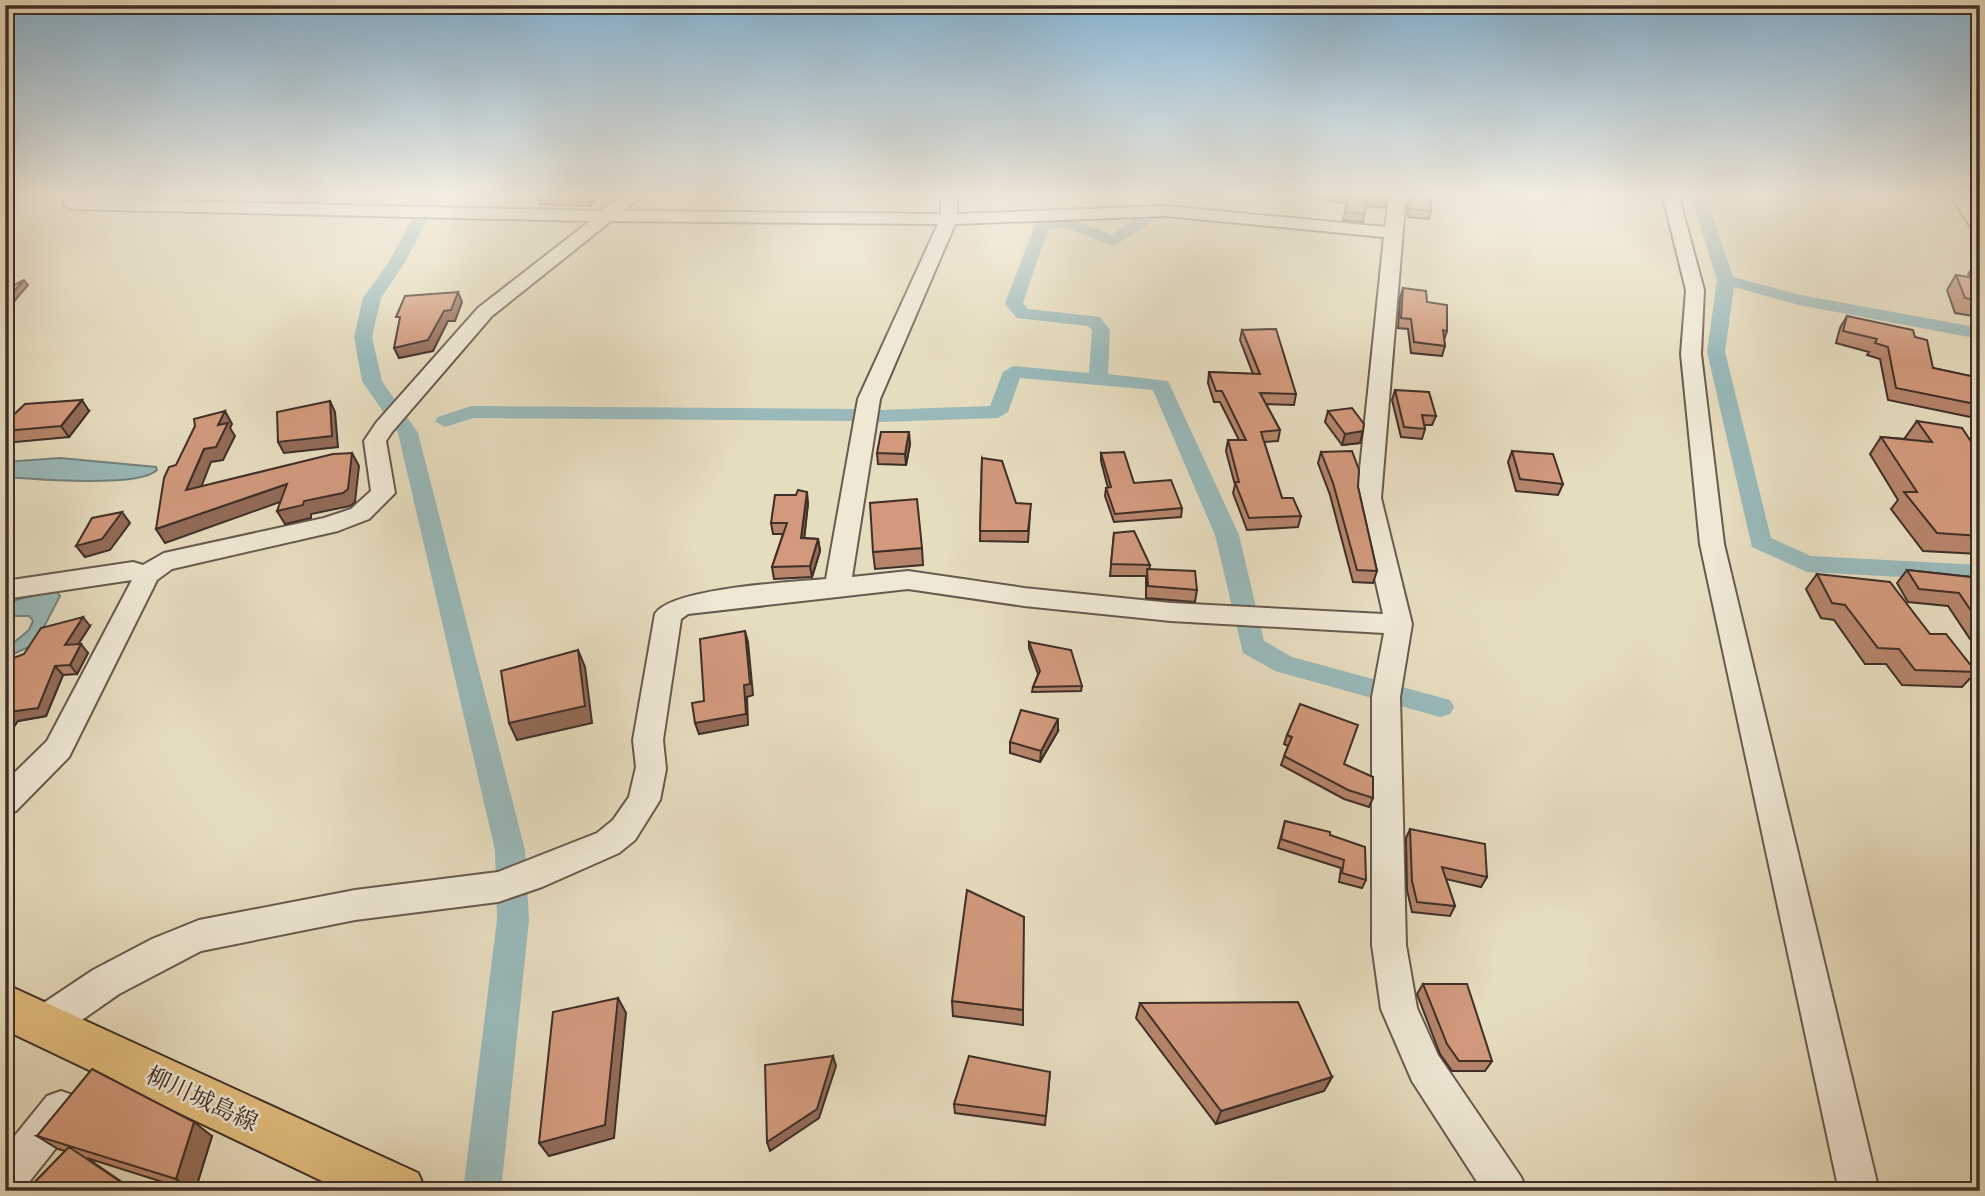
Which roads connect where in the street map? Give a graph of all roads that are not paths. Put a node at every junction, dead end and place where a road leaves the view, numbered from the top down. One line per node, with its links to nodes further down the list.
1 (564, 249): 6 (street)
2 (936, 249): 7 (street)
3 (1392, 249): 9 (street)
4 (1684, 249): 5 (street)
5 (1710, 531): 11 (street)
6 (147, 575): 8 (street); 10 (street)
7 (838, 586): 9 (street); 12 (street)
8 (5, 590)
9 (1399, 624): 16 (street)
10 (5, 802)
11 (1778, 839): 17 (street)
12 (26, 1014): 13 (main road, 柳川城島線)
13 (107, 1054): 14 (street); 15 (main road, 柳川城島線)
14 (5, 1180)
15 (400, 1191)
16 (1507, 1191)
17 (1859, 1191)

